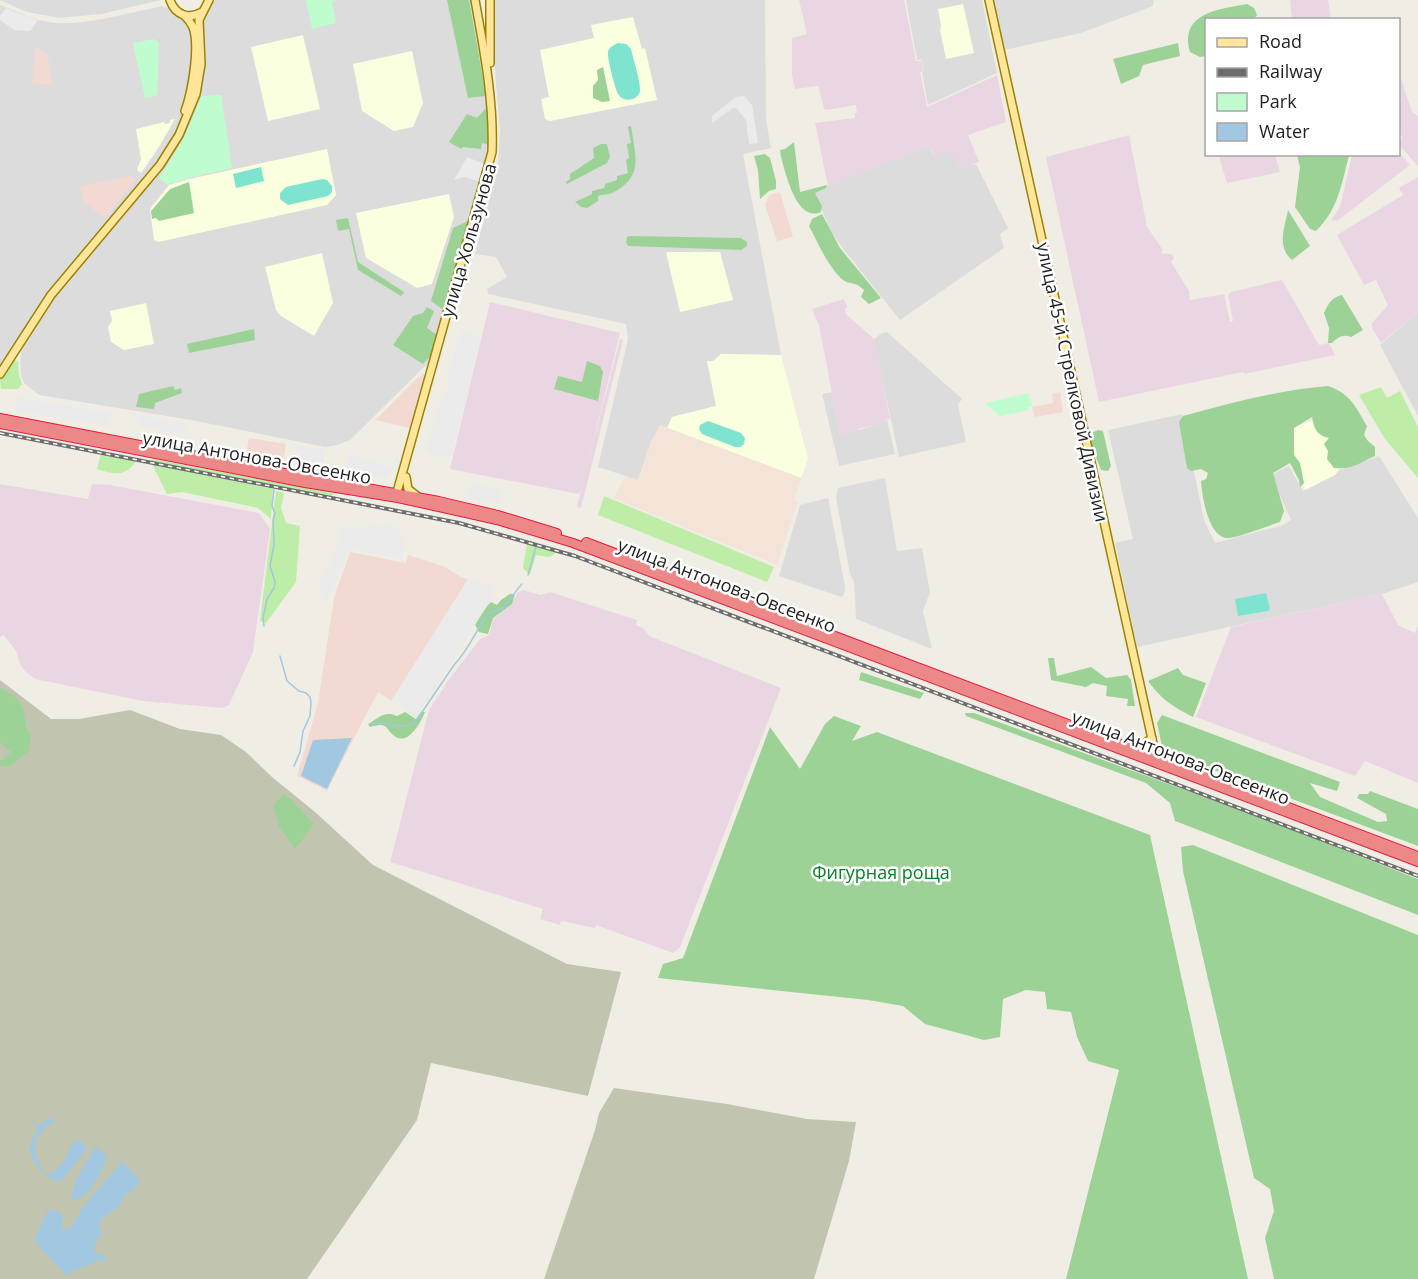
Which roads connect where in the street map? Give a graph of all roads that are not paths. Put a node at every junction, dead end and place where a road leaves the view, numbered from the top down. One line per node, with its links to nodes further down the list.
1 (170, 0): 7 (main road)
2 (209, 0): 6 (main road)
3 (475, 0): 9 (main road, улица Хользунова)
4 (490, 0): 8 (main road, улица Хользунова)
5 (989, 0): 20 (main road, улица 45-й Стрелковой Дивизии)
6 (204, 10): 7 (main road); 10 (main road)
7 (185, 16): 10 (main road)
8 (490, 35): 9 (main road); 11 (main road, улица Хользунова)
9 (482, 36): 11 (main road, улица Хользунова)
10 (144, 181): 12 (main road); 13 (main road)
11 (487, 185): 16 (main road, улица Хользунова)
12 (0, 367)
13 (0, 374)
14 (0, 418): 17 (highway, улица Антонова-Овсеенко)
15 (0, 424): 18 (highway, улица Антонова-Овсеенко)
16 (404, 476): 17 (main road); 18 (main road, улица Хользунова); 19 (main road)
17 (386, 490): 18 (highway, улица Антонова-Овсеенко)
18 (399, 495): 19 (highway, улица Антонова-Овсеенко); 22 (highway, улица Антонова-Овсеенко)
19 (417, 496): 21 (highway, улица Антонова-Овсеенко)
20 (1152, 738): 21 (main road); 22 (main road, улица 45-й Стрелковой Дивизии)
21 (1129, 746): 22 (highway, улица Антонова-Овсеенко)
22 (1157, 760): 23 (highway, улица Антонова-Овсеенко); 24 (highway, улица Антонова-Овсеенко)
23 (1418, 856)
24 (1418, 862)

